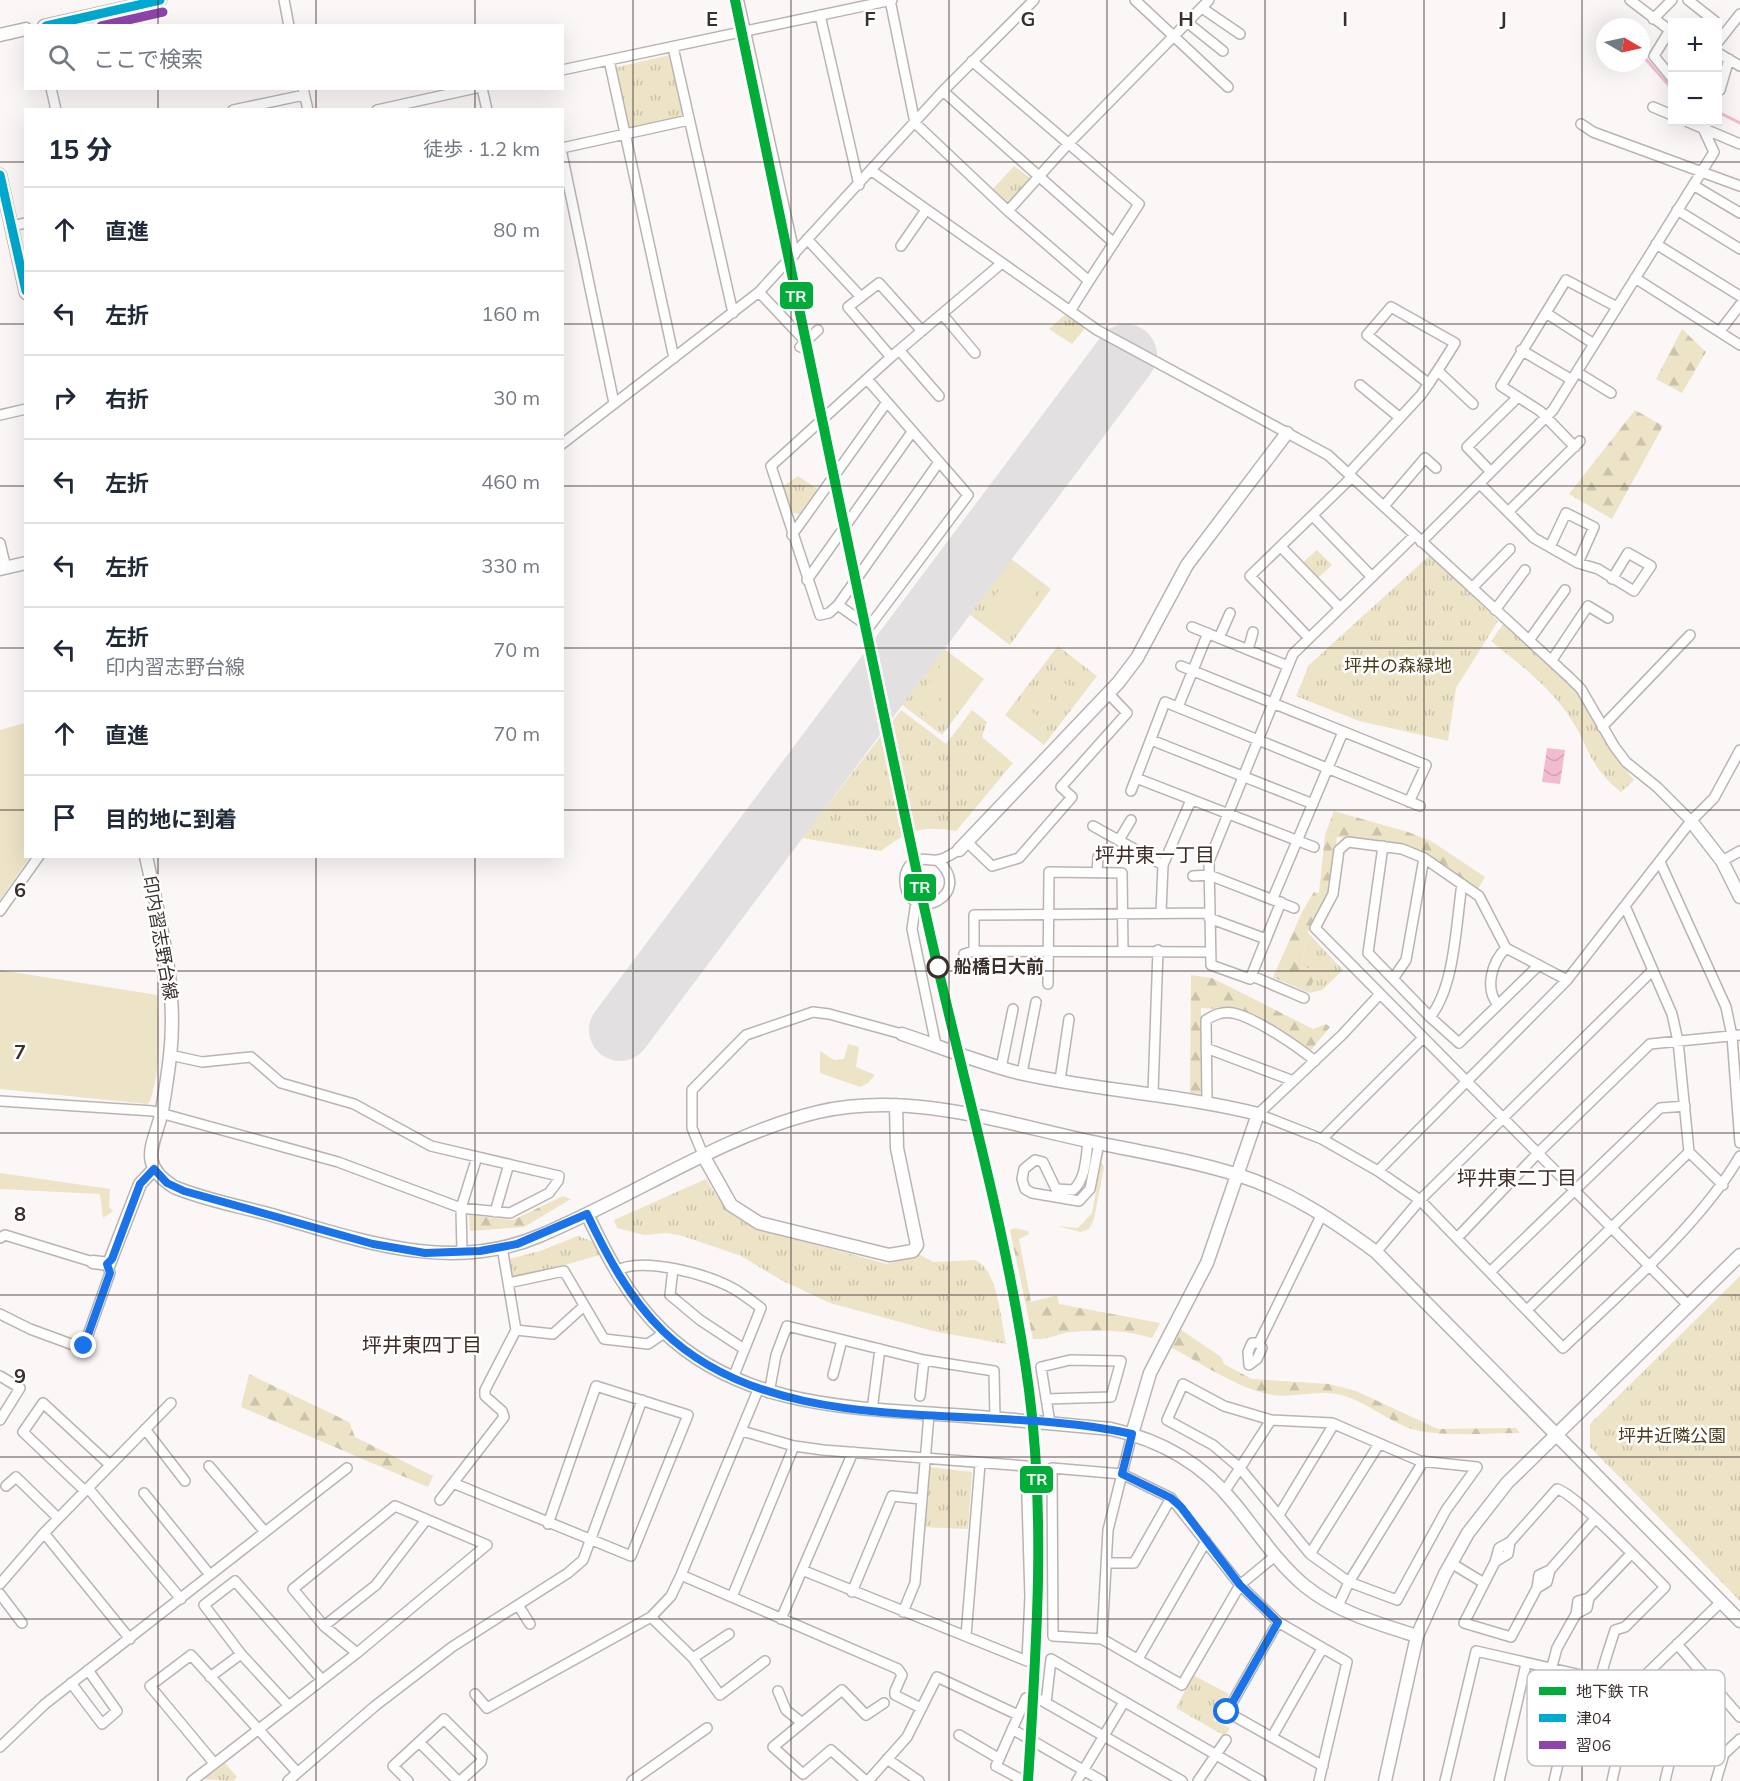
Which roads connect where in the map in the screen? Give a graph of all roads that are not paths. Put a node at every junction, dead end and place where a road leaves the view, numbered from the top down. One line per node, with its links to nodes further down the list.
1 (160, 0): 17 (street)
2 (284, 0): 18 (street)
3 (737, 0): 23 (street)
4 (891, 0): 13 (street); 53 (street)
5 (1034, 0): 34 (street)
6 (1135, 0): 27 (street)
7 (1209, 0): 11 (street)
8 (1630, 0): 15 (street)
9 (1672, 0): 15 (street)
10 (1688, 0): 14 (street)
11 (1202, 8): 16 (street); 24 (street)
12 (1740, 14): 22 (street)
13 (820, 15): 23 (street); 66 (street)
14 (1711, 18)
15 (1653, 19): 21 (street)
16 (1188, 23): 27 (street); 30 (street)
17 (53, 24)
18 (289, 24)
19 (1722, 27): 22 (street)
20 (24, 29): 25 (street)
21 (1668, 29)
22 (1726, 31): 28 (street)
23 (744, 32): 29 (street); 80 (street)
24 (1240, 34)
25 (0, 35)
26 (1668, 35): 37 (street)
27 (1174, 36): 39 (street); 58 (street)
28 (1722, 36)
29 (673, 46): 33 (street); 52 (street)
30 (1223, 51)
31 (1722, 55): 32 (street)
32 (1729, 59): 35 (street); 38 (street)
33 (609, 60): 36 (street); 57 (street)
34 (972, 61): 43 (street); 58 (street)
35 (1740, 66)
36 (564, 70)
37 (1668, 73)
38 (1722, 83)
39 (1228, 87)
40 (54, 90): 46 (street)
41 (467, 90): 49 (street)
42 (482, 90): 50 (street)
43 (943, 91): 53 (street); 65 (street)
44 (304, 92): 47 (street); 48 (street)
45 (1653, 107): 51 (street)
46 (56, 108)
47 (242, 108)
48 (308, 108)
49 (386, 108)
50 (487, 108)
51 (1668, 113)
52 (689, 120): 57 (street); 91 (street)
53 (915, 123): 63 (street); 71 (street)
54 (1581, 124): 62 (street)
55 (1702, 126): 62 (street)
56 (1704, 126): 59 (street)
57 (625, 135): 60 (street); 103 (street)
58 (1069, 143): 65 (street); 76 (street)
59 (1740, 144)
60 (564, 148)
61 (564, 164): 113 (street)
62 (1702, 170): 67 (street); 68 (street)
63 (872, 171): 66 (street); 69 (street)
64 (0, 175): 74 (street)
65 (1038, 177): 71 (street); 76 (street)
66 (859, 185): 75 (street)
67 (1693, 185): 70 (street); 72 (street)
68 (1740, 186)
69 (926, 210): 78 (street); 81 (street)
70 (1677, 210): 77 (street); 79 (street)
71 (1008, 211): 83 (street)
72 (1740, 213)
73 (24, 223): 74 (street)
74 (11, 226): 84 (street)
75 (807, 239): 80 (street); 87 (street)
76 (1114, 243): 83 (street)
77 (1656, 244): 82 (street); 86 (street)
78 (901, 246)
79 (1740, 249)
80 (793, 254): 85 (street)
81 (1002, 263): 93 (street); 120 (street)
82 (1635, 278): 89 (street); 96 (street)
83 (1089, 281): 90 (street)
84 (24, 284)
85 (759, 292): 91 (street); 94 (street)
86 (1740, 296)
87 (861, 297): 95 (street); 102 (street)
88 (1740, 305): 96 (street)
89 (1617, 307): 92 (street); 97 (street)
90 (1071, 308)
91 (733, 313): 103 (street)
92 (1545, 314): 97 (street); 99 (street)
93 (943, 315): 95 (street); 101 (street)
94 (818, 330)
95 (922, 331): 100 (street)
96 (1720, 331): 98 (street)
97 (1594, 344): 105 (street)
98 (1740, 345)
99 (1521, 350): 105 (street); 111 (street)
100 (900, 351): 102 (street); 110 (street)
101 (975, 353)
102 (891, 357): 106 (street)
103 (674, 358): 113 (street)
104 (1438, 371): 107 (street); 107 (street); 114 (street)
105 (1575, 376): 109 (street); 118 (street)
106 (867, 380): 112 (street); 130 (street)
107 (1429, 384): 117 (street)
108 (1360, 385): 117 (street)
109 (1611, 393)
110 (939, 396)
111 (1518, 397): 118 (street); 124 (street)
112 (887, 402): 119 (street); 130 (street)
113 (614, 403): 121 (street)
114 (1473, 404)
115 (24, 409): 116 (street)
116 (0, 415)
117 (1399, 417): 125 (street)
118 (1547, 419): 124 (street); 128 (street)
119 (912, 432): 122 (street); 142 (street)
120 (1287, 433): 125 (street); 162 (street)
121 (564, 442)
122 (939, 462): 145 (street); 145 (street)
123 (1436, 468): 127 (street)
124 (1491, 472): 126 (street)
125 (1350, 475): 127 (street); 129 (street)
126 (1480, 484): 128 (street); 131 (street)
127 (1384, 507): 131 (street)
128 (1508, 512): 134 (street)
129 (1313, 516): 133 (street); 140 (street)
130 (792, 535): 142 (street)
131 (1418, 539): 140 (street); 143 (street)
132 (0, 543): 138 (street)
133 (1281, 547): 146 (street); 155 (street)
134 (1550, 547): 137 (street); 137 (street)
135 (1510, 549): 143 (street)
136 (24, 563): 138 (street)
137 (1578, 563): 141 (street)
138 (3, 568)
139 (1525, 570): 147 (street)
140 (1372, 578): 146 (street)
141 (1612, 579)
142 (807, 580): 145 (street)
143 (1472, 588): 147 (street)
144 (1565, 590): 156 (street)
145 (838, 604)
146 (1340, 608): 155 (street)
147 (1495, 610): 156 (street)
148 (1230, 613): 154 (street)
149 (1608, 618): 158 (street)
150 (1192, 627): 152 (street)
151 (1253, 632): 157 (street)
152 (1208, 633): 154 (street); 161 (street)
153 (1690, 635): 165 (street)
154 (1219, 638): 157 (street)
155 (1309, 638): 160 (street)
156 (1530, 639): 158 (street)
157 (1248, 650): 160 (street)
158 (1552, 660): 165 (street)
159 (1181, 666): 161 (street)
160 (1288, 666): 163 (street)
161 (1193, 671): 163 (street); 164 (street)
162 (1108, 693): 184 (street); 184 (street)
163 (1273, 702): 166 (street); 168 (street)
164 (1178, 707): 167 (street); 168 (street)
165 (1602, 727): 180 (street)
166 (1343, 732): 170 (street); 175 (street)
167 (1151, 740): 171 (street); 172 (street)
168 (1258, 740): 170 (street); 171 (street)
169 (1740, 750): 180 (street)
170 (1327, 768): 175 (street); 176 (street)
171 (1243, 776): 176 (street); 178 (street)
172 (1136, 778): 173 (street); 174 (street)
173 (1131, 791)
174 (1191, 800): 178 (street); 195 (street)
175 (1409, 802): 177 (street)
176 (1313, 804): 183 (street)
177 (1420, 806)
178 (1228, 815): 183 (street); 198 (street)
179 (1131, 820): 182 (street)
180 (1691, 821): 193 (street); 194 (street)
181 (1093, 826): 182 (street)
182 (1119, 840): 195 (street)
183 (1298, 841): 186 (street); 202 (street)
184 (963, 846): 192 (street); 196 (street)
185 (1383, 846): 191 (street); 220 (street); 223 (street)
186 (1314, 847)
187 (1740, 850): 193 (street)
188 (1098, 857): 197 (street)
189 (38, 858): 206 (street)
190 (146, 858): 236 (street, 印内習志野台線)
191 (1424, 858): 200 (street); 220 (street)
192 (937, 860): 196 (street); 203 (street)
193 (1722, 861): 201 (street)
194 (1660, 862): 204 (street); 231 (street)
195 (1163, 865): 208 (street)
196 (946, 868): 203 (street)
197 (1097, 873): 207 (street); 209 (street)
198 (1209, 875): 199 (street); 202 (street); 210 (street)
199 (1193, 876)
200 (1462, 884): 212 (street); 228 (street)
201 (1740, 897)
202 (1277, 900): 205 (street); 211 (street)
203 (916, 902): 234 (street)
204 (1625, 906): 218 (street); 221 (street)
205 (1294, 908)
206 (0, 911)
207 (1123, 912): 208 (street); 209 (street); 214 (street)
208 (1161, 912): 210 (street)
209 (1048, 914): 213 (street); 213 (street)
210 (1209, 916): 211 (street); 216 (street)
211 (1266, 939): 219 (street)
212 (1506, 948): 217 (street); 226 (street)
213 (1048, 950): 214 (street); 222 (street)
214 (1124, 950): 215 (street)
215 (1158, 950): 216 (street); 243 (street)
216 (1210, 952): 219 (street)
217 (1539, 965): 221 (street); 226 (street)
218 (1652, 971): 233 (street); 250 (street)
219 (1252, 976): 224 (street)
220 (1393, 979): 228 (street)
221 (1567, 980): 242 (street)
222 (1048, 984)
223 (1380, 994): 232 (street); 237 (street)
224 (1304, 998)
225 (1036, 1002): 239 (street)
226 (1498, 1005): 228 (street)
227 (1013, 1009): 238 (street)
228 (1430, 1017)
229 (1069, 1019): 240 (street)
230 (902, 1034): 234 (street); 258 (street)
231 (1736, 1035): 233 (street); 253 (street)
232 (1424, 1038): 242 (street); 251 (street)
233 (1678, 1041): 247 (street); 255 (street)
234 (936, 1045): 238 (street)
235 (1206, 1048): 237 (street); 241 (street); 245 (street)
236 (170, 1054): 248 (street, 印内習志野台線); 257 (street)
237 (1315, 1061): 241 (street)
238 (1001, 1068): 239 (street)
239 (1022, 1073): 240 (street)
240 (1060, 1080): 243 (street)
241 (1291, 1080): 249 (street)
242 (1466, 1082): 250 (street); 261 (street)
243 (1153, 1093): 245 (street)
244 (0, 1101): 248 (street)
245 (1207, 1101): 249 (street)
246 (896, 1105): 252 (street); 258 (street); 258 (street)
247 (1685, 1106): 254 (street); 264 (street)
248 (161, 1113): 260 (street, 印内習志野台線); 266 (street)
249 (1258, 1114): 251 (street); 262 (street)
250 (1503, 1119): 255 (street); 265 (street)
251 (1322, 1139): 261 (street)
252 (1094, 1142): 252 (street); 262 (street)
253 (1740, 1143)
254 (1689, 1152): 263 (street); 270 (street)
255 (1537, 1154): 264 (street); 272 (street)
256 (1740, 1156): 263 (street)
257 (477, 1157): 259 (street); 266 (street)
258 (704, 1157): 268 (street)
259 (509, 1164): 267 (street); 267 (street)
260 (154, 1169): 275 (street); 277 (street)
261 (1378, 1171): 265 (street)
262 (1238, 1175): 269 (street); 312 (street)
263 (1723, 1185): 279 (street)
264 (1573, 1190): 270 (street); 282 (street)
265 (1420, 1200): 272 (street); 274 (street)
266 (461, 1208): 267 (street); 275 (street)
267 (495, 1212)
268 (587, 1214): 273 (street); 281 (street)
269 (1322, 1214): 274 (street); 291 (street)
270 (1610, 1228): 279 (street); 286 (street)
271 (0, 1238): 278 (street)
272 (1457, 1238): 282 (street)
273 (502, 1247): 275 (street); 283 (street)
274 (1376, 1252): 313 (street)
275 (462, 1253)
276 (1740, 1256): 284 (street)
277 (109, 1261): 278 (street); 287 (street)
278 (93, 1262)
279 (1648, 1265): 284 (street); 286 (street)
280 (673, 1269): 281 (street); 292 (street); 292 (street)
281 (616, 1271): 289 (street)
282 (1490, 1272): 286 (street)
283 (508, 1283): 285 (street); 288 (street)
284 (1688, 1305): 313 (street)
285 (584, 1306): 288 (street); 289 (street)
286 (1527, 1310)
287 (0, 1314)
288 (516, 1329): 326 (street)
289 (664, 1333): 297 (street)
290 (842, 1340): 293 (street); 295 (street); 298 (street)
291 (1259, 1343)
292 (744, 1349): 297 (street)
293 (880, 1349): 294 (street); 303 (street)
294 (924, 1360): 299 (street); 305 (street)
295 (833, 1375)
296 (0, 1376): 306 (street)
297 (733, 1378): 298 (street)
298 (764, 1392): 303 (street); 311 (street)
299 (920, 1396)
300 (1046, 1399): 300 (street); 308 (street)
301 (642, 1400): 338 (street); 341 (street); 341 (street)
302 (171, 1403): 310 (street)
303 (872, 1410): 304 (street)
304 (929, 1414): 305 (street); 317 (street)
305 (995, 1418): 308 (street)
306 (0, 1420)
307 (1271, 1420): 309 (street); 323 (street); 323 (street)
308 (1050, 1423): 312 (street)
309 (1334, 1424): 314 (street); 334 (street)
310 (145, 1429): 320 (street); 325 (street)
311 (742, 1431): 315 (street); 350 (street)
312 (1132, 1434): 324 (street); 329 (street)
313 (1558, 1434): 347 (street); 359 (street)
314 (1379, 1444): 318 (street); 343 (street)
315 (794, 1446): 316 (street); 357 (street)
316 (853, 1452): 317 (street); 348 (street)
317 (925, 1457): 319 (street); 332 (street)
318 (1423, 1462): 351 (street); 351 (street)
319 (980, 1464): 371 (street); 371 (street)
320 (110, 1465): 328 (street); 328 (street)
321 (209, 1466): 339 (street)
322 (347, 1468): 339 (street)
323 (1240, 1468): 329 (street); 334 (street)
324 (1122, 1474): 331 (street); 346 (street); 374 (street)
325 (185, 1481)
326 (453, 1483): 333 (street); 338 (street)
327 (6, 1486): 335 (street)
328 (87, 1489): 335 (street); 358 (street)
329 (1224, 1492): 345 (street)
330 (144, 1493): 349 (street)
331 (1171, 1498): 342 (street); 346 (street)
332 (921, 1499): 355 (street); 362 (street)
333 (440, 1500)
334 (1279, 1515): 343 (street)
335 (58, 1518): 340 (street)
336 (1595, 1519): 344 (street); 352 (street); 352 (street)
337 (426, 1520): 369 (street); 369 (street); 377 (street)
338 (548, 1524): 341 (street)
339 (265, 1532): 349 (street)
340 (44, 1533): 353 (street); 373 (street)
341 (591, 1540): 360 (street)
342 (1206, 1541): 354 (street); 380 (street)
343 (1311, 1554): 351 (street)
344 (1631, 1554): 384 (street); 385 (street)
345 (1275, 1556): 354 (street); 361 (street)
346 (1106, 1563): 374 (street)
347 (1451, 1563): 352 (street); 372 (street)
348 (802, 1570): 355 (street); 364 (street)
349 (210, 1575): 358 (street)
350 (681, 1575): 357 (street); 363 (street)
351 (1350, 1582): 361 (street)
352 (1484, 1583)
353 (0, 1584)
354 (1240, 1585): 366 (street); 380 (street)
355 (852, 1592): 362 (street)
356 (0, 1594): 367 (street)
357 (732, 1597): 364 (street)
358 (180, 1599): 373 (street)
359 (1722, 1601): 365 (street); 375 (street)
360 (518, 1605): 368 (street); 423 (street)
361 (1338, 1606): 372 (street)
362 (903, 1612): 371 (street)
363 (651, 1617): 379 (street); 392 (street)
364 (781, 1619): 398 (street)
365 (1740, 1621)
366 (1278, 1622): 376 (street); 407 (street)
367 (22, 1623)
368 (530, 1624)
369 (324, 1626): 377 (street)
370 (729, 1634): 379 (street)
371 (966, 1636)
372 (1417, 1636): 438 (street)
373 (130, 1639): 383 (street)
374 (1102, 1639): 380 (street)
375 (1677, 1644): 386 (street); 387 (street)
376 (1322, 1649): 407 (street); 417 (street)
377 (357, 1653): 389 (street)
378 (241, 1654): 388 (street); 389 (street); 397 (street)
379 (693, 1658): 381 (street)
380 (1138, 1659)
381 (765, 1662)
382 (1526, 1664): 384 (street); 439 (street); 440 (street)
383 (88, 1670): 390 (street); 390 (street)
384 (1551, 1670)
385 (1602, 1670)
386 (1651, 1670)
387 (1699, 1670)
388 (210, 1677): 404 (street); 416 (street)
389 (322, 1680): 397 (street)
390 (71, 1683): 411 (street)
391 (778, 1691): 401 (street)
392 (475, 1694)
393 (1725, 1700): 400 (street)
394 (1124, 1702): 396 (street); 406 (street); 413 (street)
395 (884, 1703): 401 (street)
396 (1046, 1703): 399 (street); 406 (street)
397 (289, 1706): 404 (street)
398 (921, 1708): 399 (street); 415 (street)
399 (1018, 1715): 403 (street)
400 (1740, 1717)
401 (801, 1722): 429 (street)
402 (707, 1728): 428 (street)
403 (1012, 1729): 414 (street); 422 (street)
404 (256, 1730): 416 (street); 423 (street)
405 (960, 1735): 414 (street)
406 (1104, 1736): 422 (street); 434 (street)
407 (1272, 1737): 417 (street)
408 (1740, 1739): 412 (street)
409 (1226, 1740): 413 (street)
410 (418, 1742): 426 (street); 427 (street); 427 (street)
411 (0, 1747)
412 (1725, 1753)
413 (1215, 1754): 435 (street); 436 (street)
414 (998, 1758): 431 (street)
415 (887, 1759): 429 (street); 430 (street)
416 (214, 1763): 424 (street)
417 (1323, 1766): 437 (street)
418 (1558, 1766): 441 (street)
419 (1616, 1766): 442 (street)
420 (1669, 1766): 443 (street)
421 (1720, 1766): 444 (street)
422 (1083, 1770): 432 (street); 433 (street)
423 (297, 1773): 425 (street)
424 (192, 1781)
425 (288, 1781)
426 (408, 1781)
427 (459, 1781)
428 (632, 1781)
429 (867, 1781)
430 (919, 1781)
431 (1024, 1781)
432 (1077, 1781)
433 (1102, 1781)
434 (1182, 1781)
435 (1198, 1781)
436 (1261, 1781)
437 (1319, 1781)
438 (1385, 1781)
439 (1446, 1781)
440 (1499, 1781)
441 (1554, 1781)
442 (1612, 1781)
443 (1665, 1781)
444 (1716, 1781)

